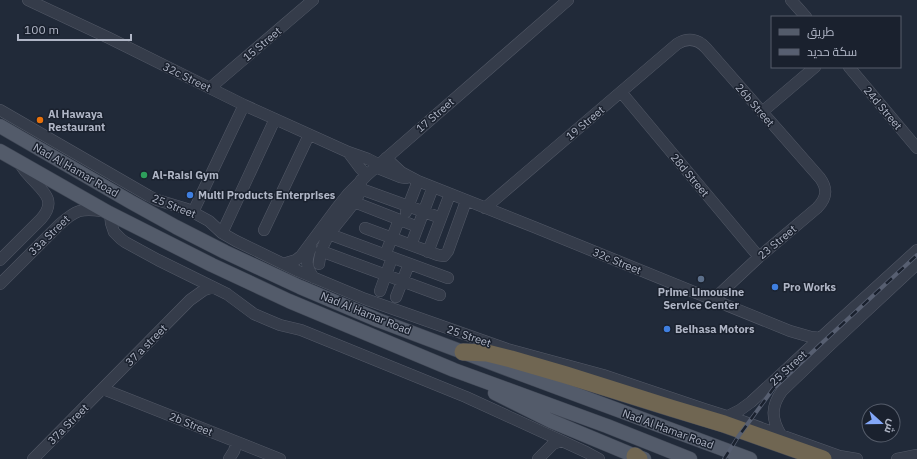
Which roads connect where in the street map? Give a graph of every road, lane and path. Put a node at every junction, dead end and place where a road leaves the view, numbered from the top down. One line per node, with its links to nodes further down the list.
1 (28, 0): 9 (street, 32c Street)
2 (313, 0): 9 (street, 15 Street)
3 (568, 0): 21 (street, 17 Street)
4 (791, 0): 5 (street)
5 (805, 16)
6 (686, 40): 10 (street, 19 Street); 13 (street, 26b Street)
7 (814, 68): 13 (street)
8 (850, 68): 17 (street, 24d Street)
9 (210, 88): 11 (street, 32c Street)
10 (621, 92): 29 (street, 19 Street); 46 (street, 28d Street)
11 (244, 105): 14 (street, 32c Street); 30 (street)
12 (0, 110): 30 (street, 25 Street)
13 (762, 112): 22 (street, 26b Street)
14 (275, 119): 16 (street, 32c Street); 37 (street)
15 (0, 126): 67 (main road, Nad Al Hamar Road)
16 (309, 135): 19 (street, 32c Street); 36 (street)
17 (917, 148)
18 (0, 151): 20 (main road, Nad Al Hamar Road)
19 (348, 152): 21 (street, 32c Street); 21 (street, 32c Street)
20 (18, 161): 32 (main road, Nad Al Hamar Road); 48 (street, 33a Street)
21 (371, 172): 23 (street, 32c Street); 27 (street); 28 (street); 40 (street, 17 Street)
22 (820, 178): 46 (street, 23 Street)
23 (416, 181): 24 (street, 32c Street); 28 (street)
24 (433, 187): 25 (street, 32c Street); 31 (street)
25 (450, 194): 26 (street, 32c Street); 33 (street)
26 (466, 200): 29 (street, 32c Street); 45 (street)
27 (354, 202): 34 (street); 38 (street)
28 (408, 206): 31 (street); 34 (street)
29 (485, 208): 64 (street, 32c Street)
30 (193, 212): 37 (street, 25 Street)
31 (424, 212): 33 (street); 35 (street)
32 (109, 213): 54 (street); 58 (street, 33a Street); 69 (main road, Nad Al Hamar Road)
33 (441, 218): 45 (street)
34 (401, 220): 35 (street); 39 (street)
35 (418, 227): 41 (street)
36 (264, 230)
37 (222, 233): 49 (street, 25 Street)
38 (329, 234): 42 (street); 44 (street)
39 (392, 238): 41 (street); 42 (street); 47 (street)
40 (313, 240): 49 (street, 17 Street); 55 (street, 17 Street)
41 (410, 245): 45 (street); 47 (street)
42 (365, 247): 47 (street); 51 (street)
43 (917, 250): 66 (street, 25 Street)
44 (321, 251): 50 (street); 51 (street)
45 (428, 252)
46 (759, 257): 64 (street, 23 Street)
47 (397, 259): 53 (street); 56 (street); 57 (street)
48 (0, 260)
49 (283, 264): 55 (street, 25 Street)
50 (318, 264)
51 (356, 264): 53 (street)
52 (917, 264): 72 (street, 25 Street)
53 (386, 275): 57 (street); 60 (street)
54 (193, 277): 59 (street); 63 (street)
55 (314, 278): 73 (street, 25 Street)
56 (448, 278)
57 (402, 281): 61 (street); 62 (street)
58 (0, 284)
59 (213, 287): 63 (street, 37 a street); 74 (street)
60 (380, 291)
61 (440, 295)
62 (396, 297)
63 (190, 300): 70 (street, 37 a street)
64 (713, 300): 65 (street, 32c Street)
65 (790, 331): 66 (street, 32c Street); 68 (street)
66 (821, 338): 68 (street, 25 Street)
67 (463, 352): 86 (main road, Nad Al Hamar Road); 87 (highway)
68 (805, 352): 71 (street, 25 Street)
69 (454, 370): 80 (main road); 85 (main road, Nad Al Hamar Road)
70 (103, 389): 77 (street, 2b Street); 81 (street, 37a Street)
71 (761, 393): 72 (street); 73 (street, 25 Street)
72 (775, 403): 75 (street, 25 Street)
73 (728, 416): 75 (street)
74 (544, 433): 76 (street); 79 (street)
75 (781, 435): 88 (street)
76 (561, 441): 79 (street); 84 (street)
77 (237, 442): 82 (street); 83 (street, 2b Street)
78 (917, 455): 89 (street)
79 (539, 458)
80 (640, 458)
81 (33, 459)
82 (229, 459)
83 (280, 459)
84 (599, 459)
85 (690, 459)
86 (750, 459)
87 (822, 459)
88 (857, 459)
89 (897, 459)

